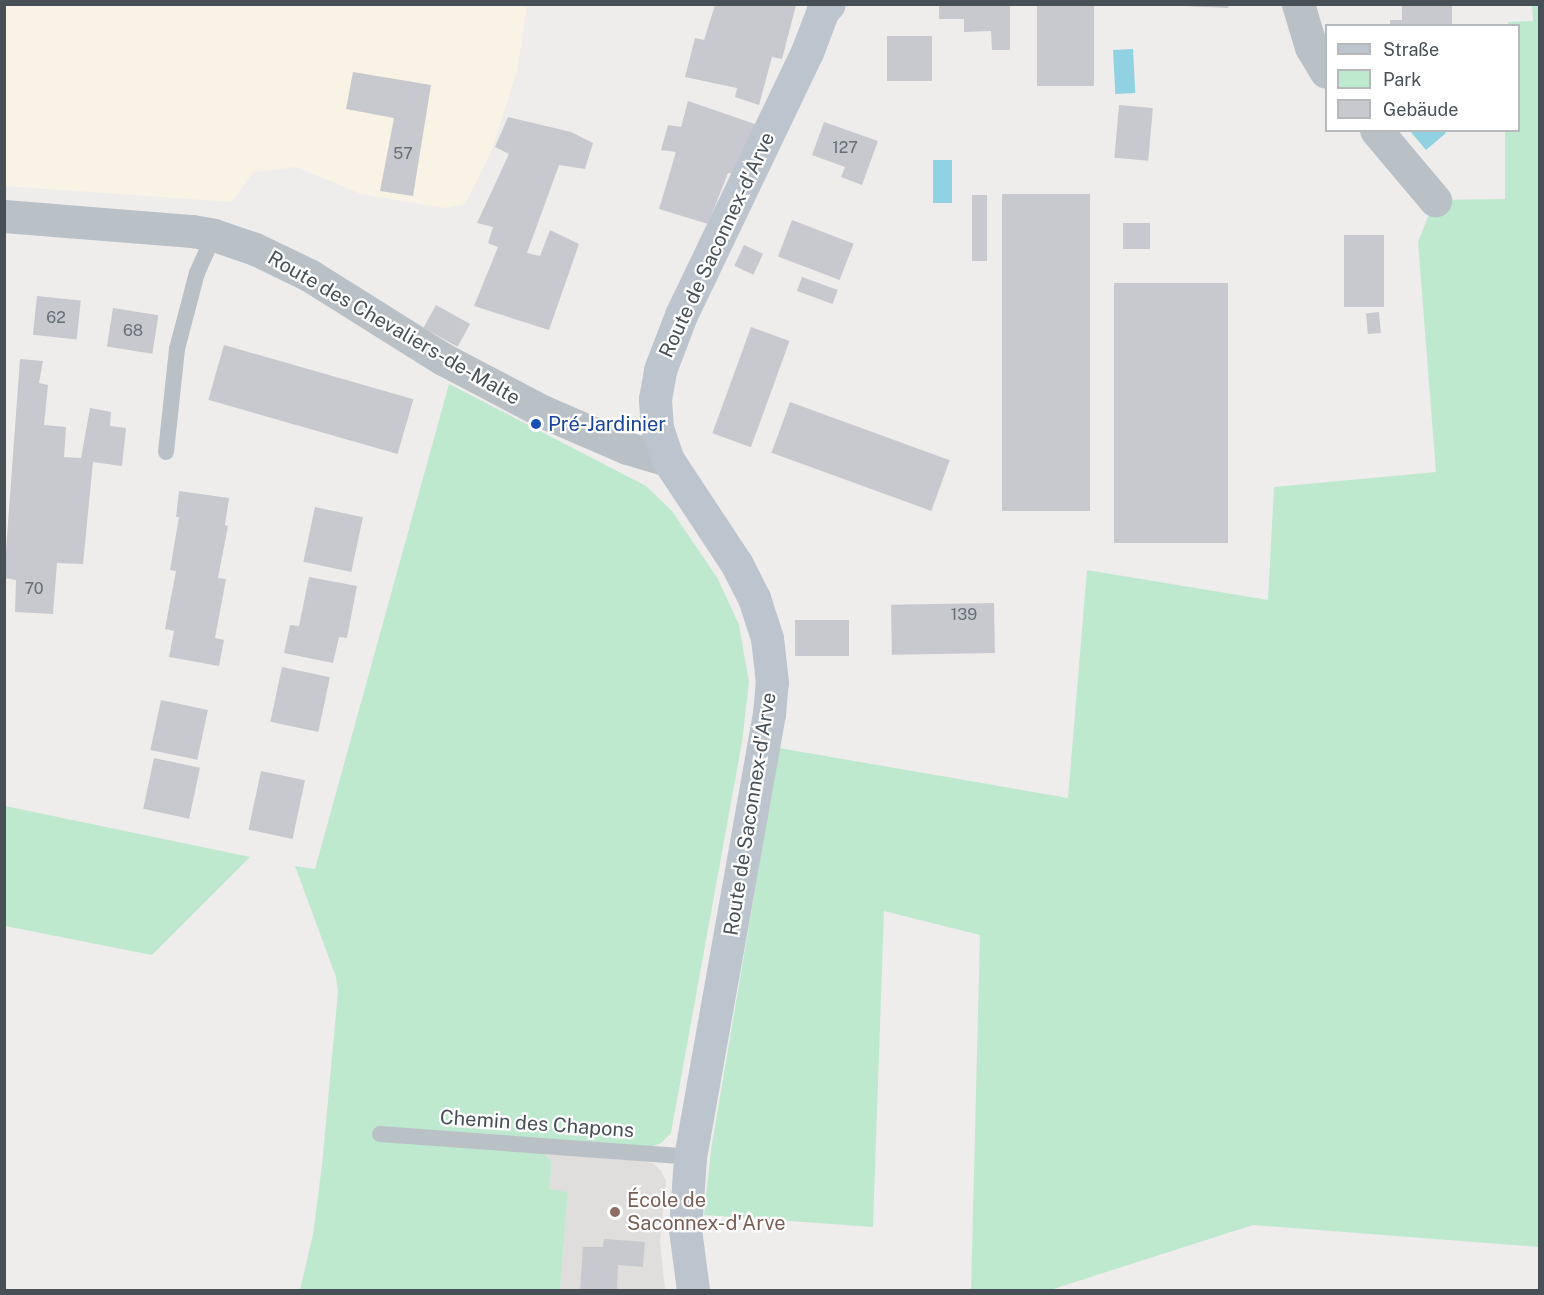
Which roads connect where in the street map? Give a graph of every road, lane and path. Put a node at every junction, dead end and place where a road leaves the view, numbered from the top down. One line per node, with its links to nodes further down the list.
1 (1298, 4): 3 (street)
2 (825, 6): 9 (street, Route de Saconnex-d'Arve)
3 (1325, 70)
4 (1378, 132): 5 (street)
5 (1435, 200)
6 (4, 216): 7 (street, Route des Chevaliers-de-Malte)
7 (214, 235): 8 (lane); 9 (street, Route des Chevaliers-de-Malte)
8 (166, 452)
9 (668, 460): 11 (street, Route de Saconnex-d'Arve)
10 (381, 1134): 11 (lane, Chemin des Chapons)
11 (690, 1157): 12 (street, Route de Saconnex-d'Arve)
12 (693, 1290)

